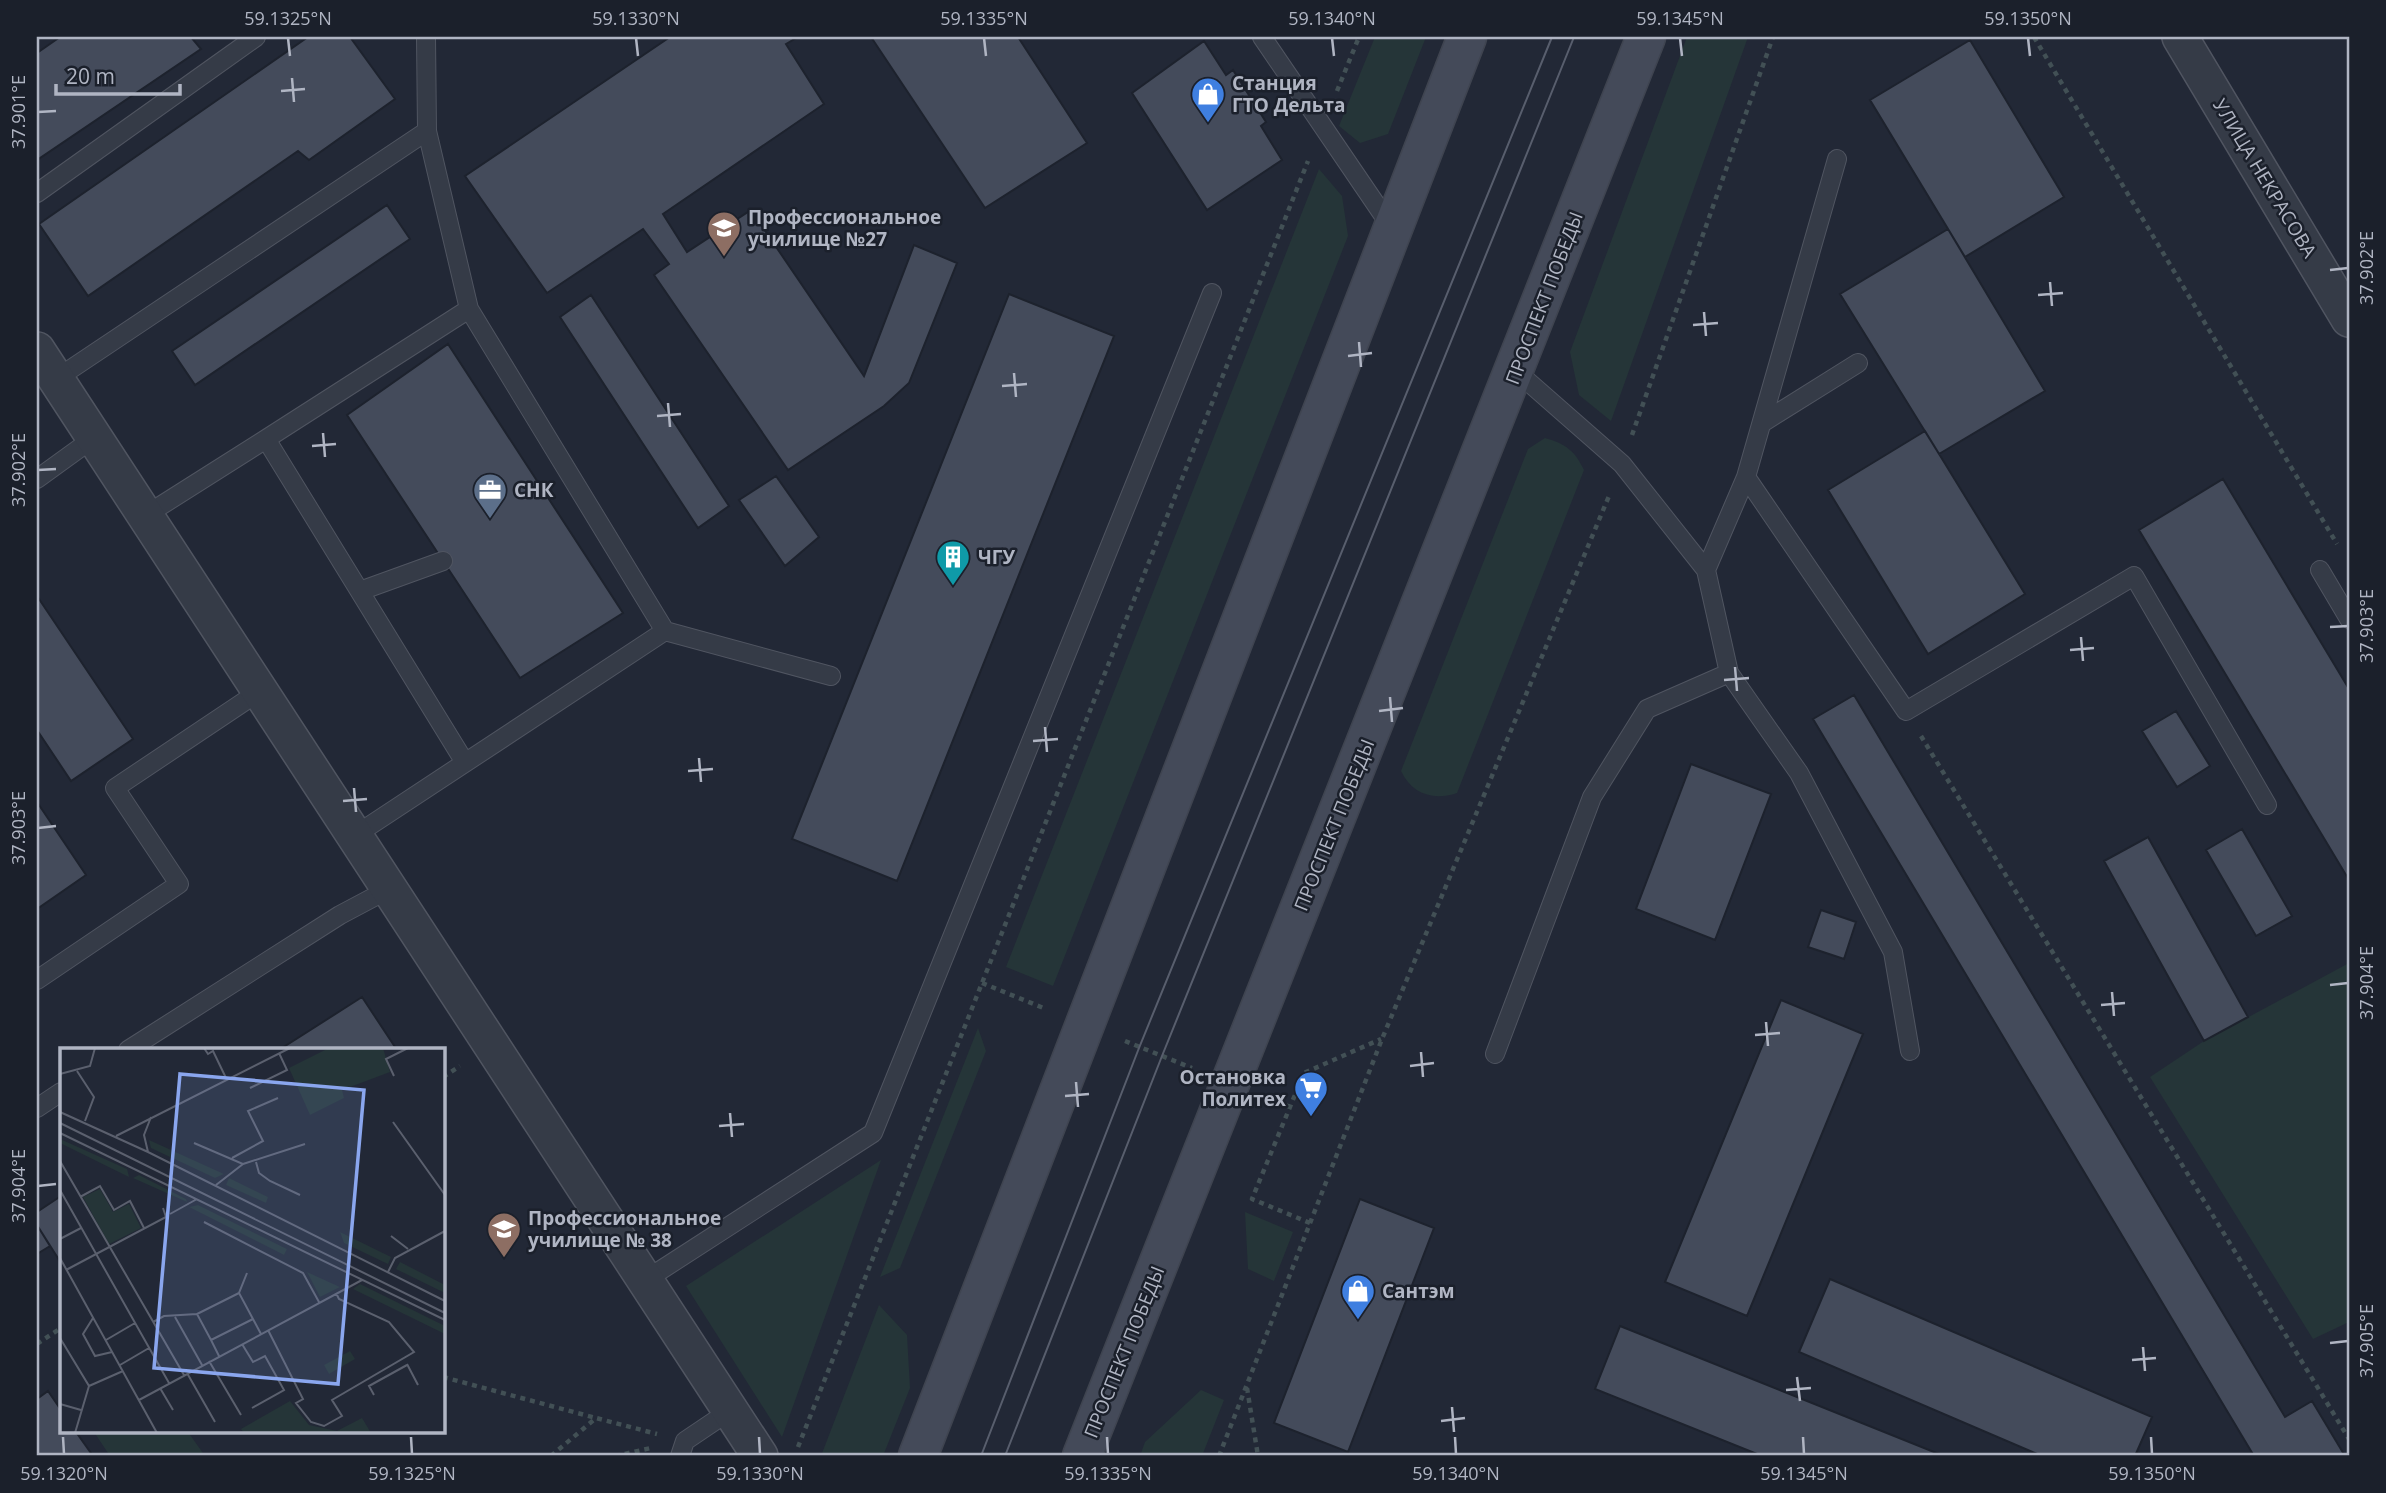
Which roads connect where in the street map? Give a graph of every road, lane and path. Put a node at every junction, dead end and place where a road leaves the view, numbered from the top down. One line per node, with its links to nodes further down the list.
1 (256, 37): 13 (lane)
2 (426, 37): 11 (lane)
3 (1262, 37): 10 (lane)
4 (1359, 37): 10 (path)
5 (1467, 37): 14 (main road)
6 (1646, 37): 20 (main road, ПРОСПЕКТ ПОБЕДЫ)
7 (1773, 37): 25 (path)
8 (2035, 37): 29 (path)
9 (2180, 37): 17 (street, УЛИЦА НЕКРАСОВА)
10 (1322, 126): 14 (lane); 45 (path)
11 (427, 131): 16 (lane); 21 (lane)
12 (1837, 159): 22 (lane)
13 (37, 193)
14 (1392, 228): 72 (main road)
15 (1212, 293): 60 (lane)
16 (469, 309): 24 (lane); 35 (lane)
17 (2349, 319)
18 (37, 350): 21 (street)
19 (1858, 363): 22 (lane)
20 (1516, 370): 25 (lane); 73 (main road, ПРОСПЕКТ ПОБЕДЫ)
21 (56, 379): 23 (street)
22 (1762, 423): 26 (lane)
23 (95, 437): 27 (lane); 28 (street)
24 (266, 439): 28 (lane); 33 (lane)
25 (1622, 464): 31 (lane); 47 (path)
26 (1746, 477): 31 (lane); 39 (lane)
27 (37, 479)
28 (146, 515): 38 (street)
29 (2342, 552)
30 (443, 561): 33 (lane)
31 (1706, 570): 36 (lane)
32 (2320, 570): 34 (lane)
33 (360, 591): 40 (lane)
34 (2349, 619)
35 (665, 631): 37 (lane); 40 (lane)
36 (1729, 673): 50 (lane); 51 (lane)
37 (831, 676)
38 (260, 691): 42 (street); 44 (lane)
39 (1906, 711): 41 (lane); 67 (path)
40 (464, 761): 42 (lane)
41 (2267, 805)
42 (354, 836): 43 (street)
43 (388, 889): 49 (lane); 60 (street)
44 (37, 980)
45 (982, 983): 46 (path); 71 (path)
46 (1045, 1009)
47 (1382, 1039): 57 (path); 59 (path)
48 (1125, 1041): 53 (path)
49 (131, 1048)
50 (1910, 1052)
51 (1495, 1054)
52 (466, 1062): 54 (path)
53 (1193, 1068)
54 (444, 1076)
55 (60, 1094): 58 (lane)
56 (1259, 1094): 57 (path)
57 (1290, 1107): 59 (path)
58 (37, 1108)
59 (1310, 1223): 64 (path)
60 (648, 1279): 65 (street)
61 (60, 1329): 62 (path)
62 (37, 1344)
63 (444, 1377): 66 (path)
64 (1246, 1387): 74 (path); 75 (path)
65 (731, 1410): 68 (lane); 70 (street)
66 (596, 1418): 68 (path); 69 (path)
67 (2349, 1438)
68 (683, 1448)
69 (551, 1456)
70 (761, 1456)
71 (794, 1456)
72 (918, 1456)
73 (1082, 1456)
74 (1219, 1456)
75 (1258, 1456)

